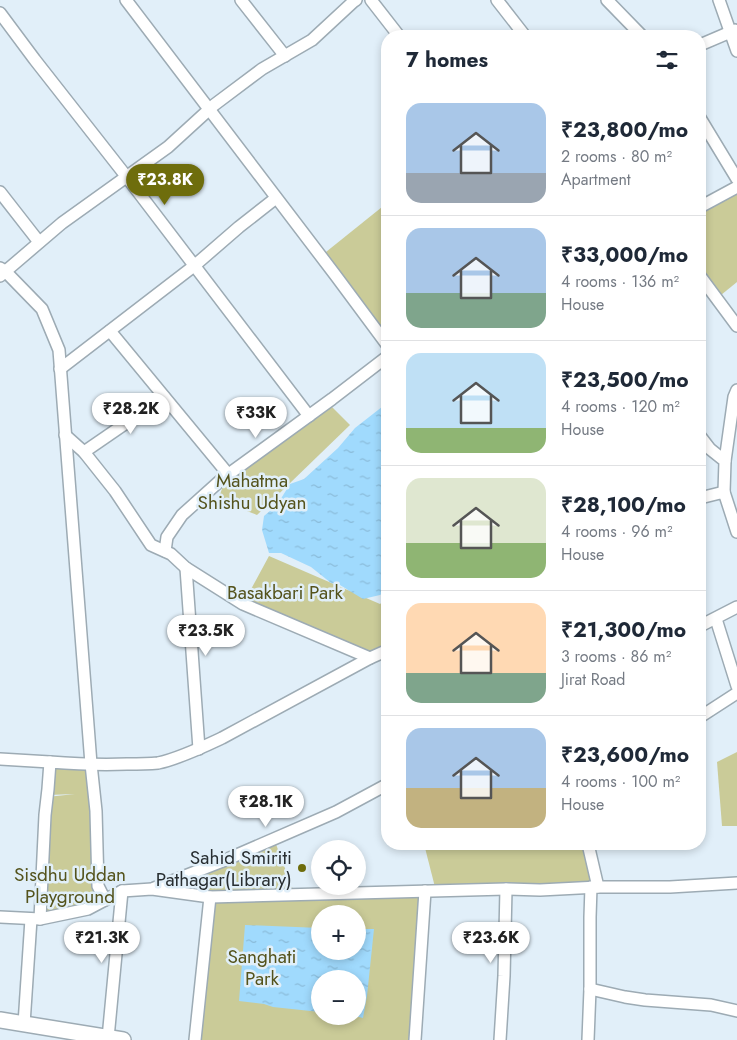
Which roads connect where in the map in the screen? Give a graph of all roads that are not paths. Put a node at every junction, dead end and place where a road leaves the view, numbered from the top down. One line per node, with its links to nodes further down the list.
1 (126, 0): 16 (street)
2 (241, 0): 15 (street)
3 (356, 0): 15 (street)
4 (371, 0): 9 (street)
5 (497, 0): 10 (street)
6 (607, 0): 11 (street)
7 (719, 0): 12 (street)
8 (0, 13): 18 (street)
9 (394, 30)
10 (520, 30)
11 (636, 30)
12 (734, 31): 13 (street); 14 (street)
13 (706, 42)
14 (737, 51)
15 (285, 56): 16 (street)
16 (208, 110): 18 (street); 22 (street)
17 (706, 128): 19 (street)
18 (126, 176): 24 (street); 25 (street)
19 (737, 179)
20 (737, 187): 23 (street)
21 (0, 192): 24 (street)
22 (276, 198): 25 (street); 30 (street)
23 (706, 204)
24 (39, 242): 26 (street)
25 (194, 266): 29 (street); 35 (street)
26 (2, 272): 32 (street)
27 (706, 284): 28 (street)
28 (737, 326)
29 (110, 331): 32 (street); 34 (street)
30 (381, 337)
31 (381, 361): 35 (street)
32 (60, 369): 36 (street)
33 (737, 390): 39 (street)
34 (164, 397): 38 (street); 40 (street)
35 (308, 416): 40 (street)
36 (65, 435): 38 (street); 57 (street)
37 (706, 444): 39 (street)
38 (84, 452): 44 (street)
39 (725, 461): 41 (street)
40 (228, 474): 44 (street)
41 (724, 492): 42 (street); 43 (street)
42 (706, 496)
43 (737, 532)
44 (164, 551): 45 (street)
45 (186, 568): 50 (street); 54 (street)
46 (737, 607): 47 (street)
47 (716, 619): 48 (street); 51 (street)
48 (706, 623)
49 (381, 653): 50 (street)
50 (370, 658): 54 (street)
51 (737, 686)
52 (737, 694): 53 (street)
53 (706, 713)
54 (199, 749): 57 (street)
55 (0, 759): 56 (street)
56 (50, 762): 57 (street); 69 (street)
57 (91, 764): 67 (street)
58 (381, 788): 62 (street)
59 (589, 850): 61 (street)
60 (737, 883): 61 (street)
61 (595, 887): 63 (street); 70 (street)
62 (152, 889): 64 (street); 66 (street)
63 (506, 889): 65 (street); 78 (street)
64 (122, 891): 67 (street); 75 (street)
65 (424, 891): 66 (street); 77 (street)
66 (210, 897): 76 (street)
67 (105, 900): 69 (street)
68 (0, 917): 69 (street)
69 (35, 919): 73 (street)
70 (590, 989): 71 (street); 79 (street)
71 (737, 1011)
72 (0, 1020): 73 (main road)
73 (24, 1024): 74 (main road)
74 (64, 1036): 75 (main road)
75 (116, 1039)
76 (195, 1040)
77 (415, 1040)
78 (500, 1040)
79 (588, 1040)

